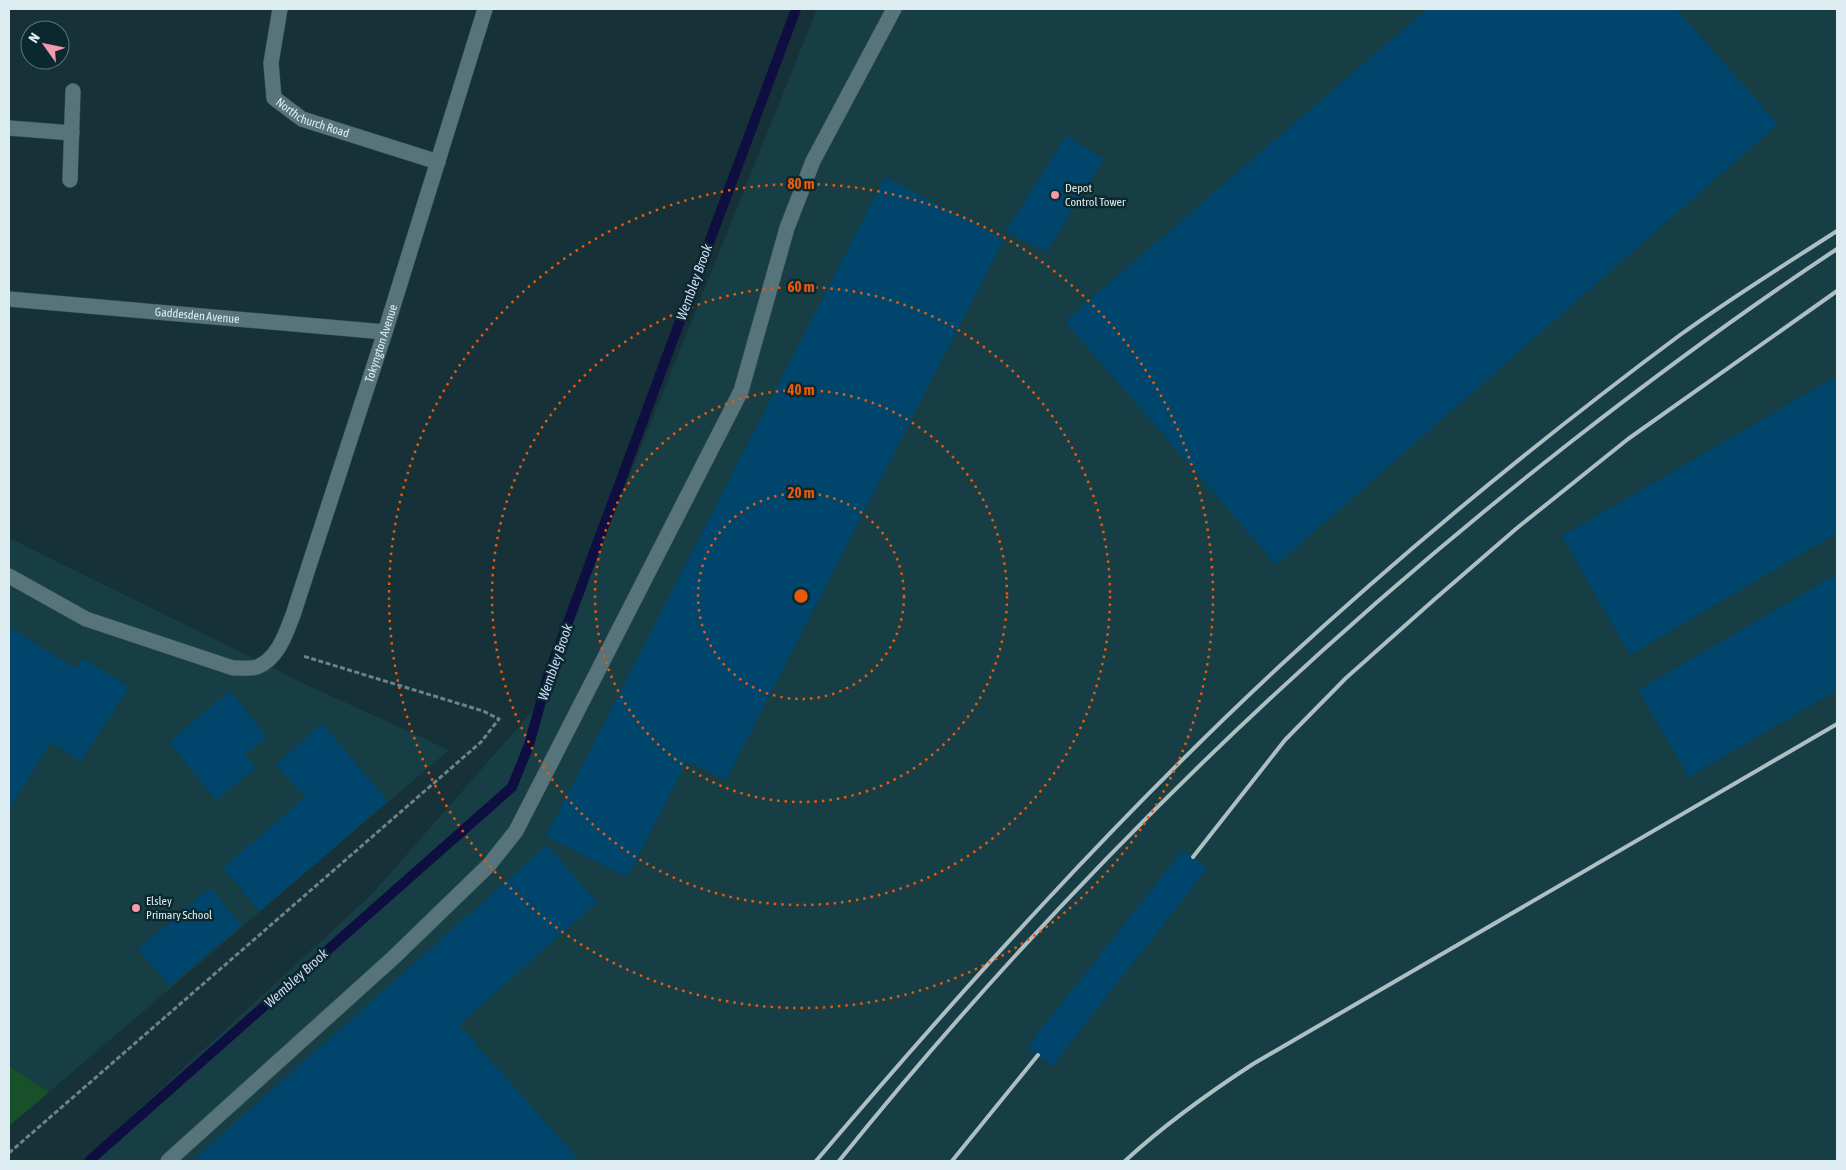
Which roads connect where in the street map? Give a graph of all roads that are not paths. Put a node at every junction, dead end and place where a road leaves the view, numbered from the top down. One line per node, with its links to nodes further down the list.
1 (280, 9): 7 (street, Northchurch Road)
2 (485, 9): 7 (street, Tokyngton Avenue)
3 (894, 9): 12 (street)
4 (73, 91): 6 (street)
5 (9, 128): 6 (street)
6 (72, 133): 8 (street)
7 (438, 162): 10 (street, Tokyngton Avenue)
8 (70, 180)
9 (9, 300): 10 (street, Gaddesden Avenue)
10 (385, 332): 11 (street, Tokyngton Avenue)
11 (9, 576)
12 (168, 1161)

